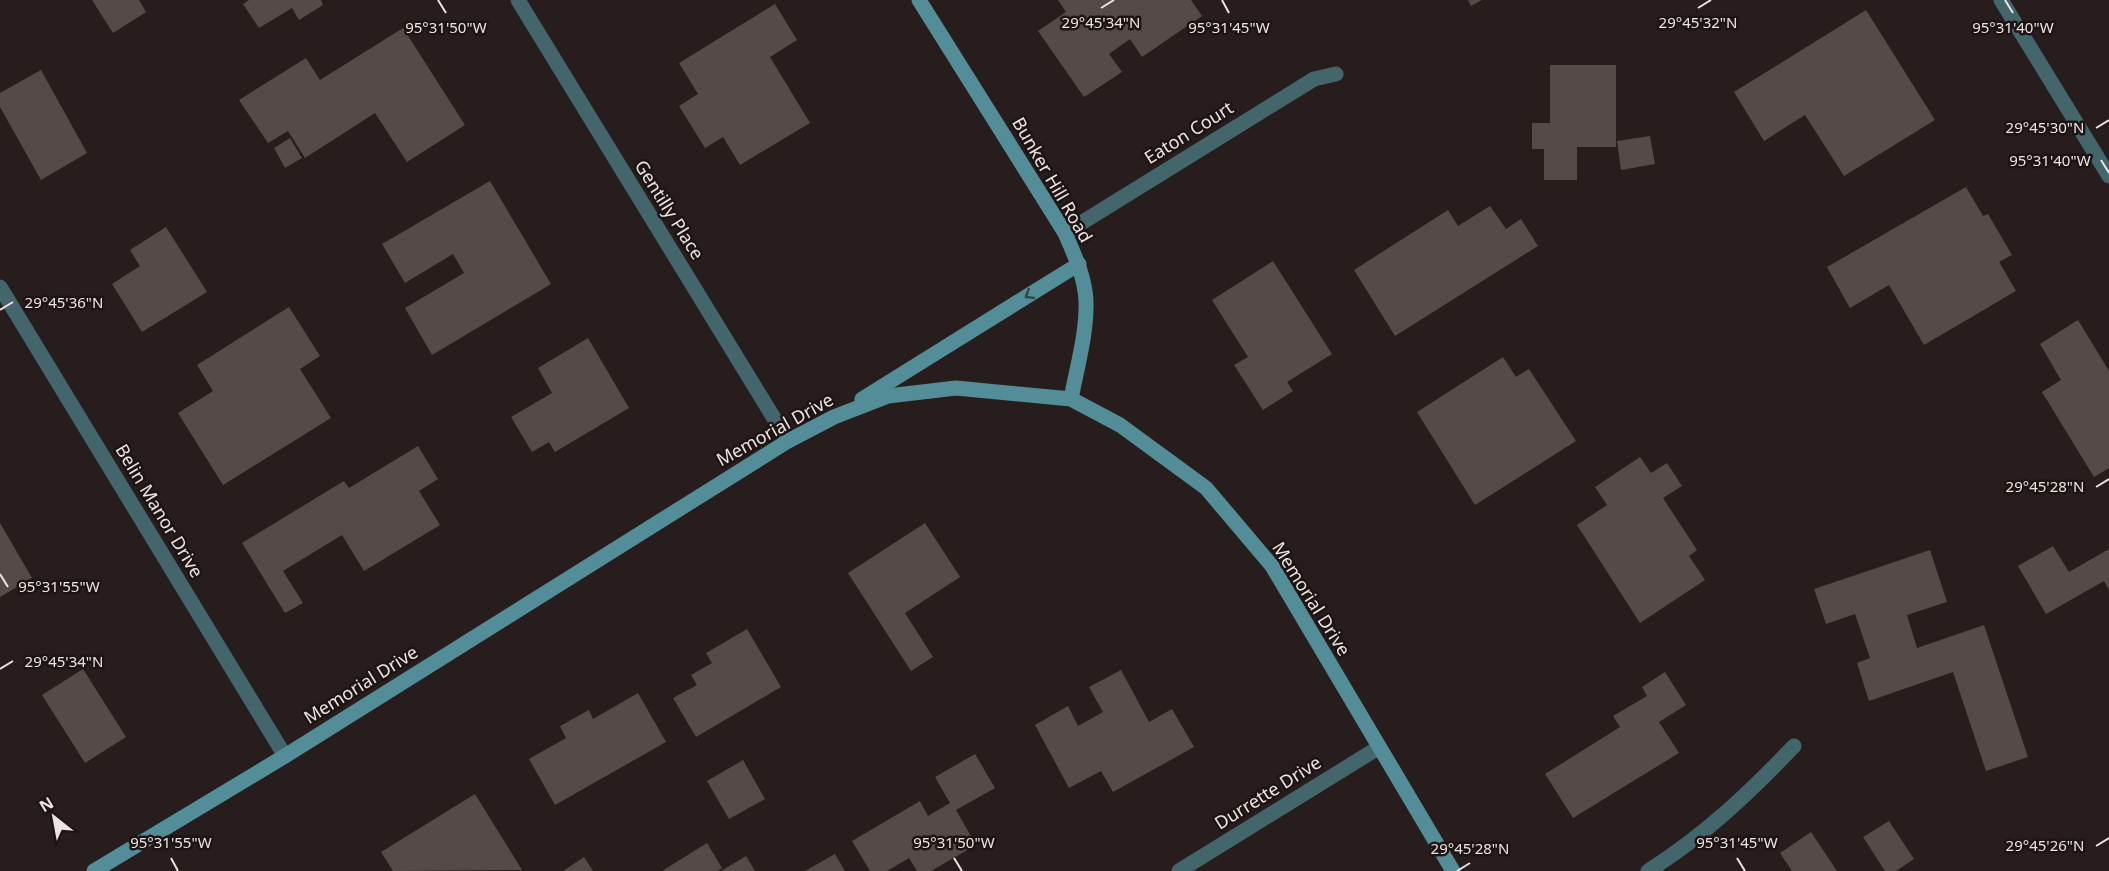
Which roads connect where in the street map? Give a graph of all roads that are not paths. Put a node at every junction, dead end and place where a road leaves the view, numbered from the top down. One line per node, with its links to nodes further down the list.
1 (518, 0): 11 (street, Gentilly Place)
2 (919, 0): 6 (street, Bunker Hill Road)
3 (2001, 0): 5 (street)
4 (1336, 74): 6 (street, Eaton Court)
5 (2109, 176)
6 (1065, 233): 7 (street, Bunker Hill Road)
7 (1078, 264): 9 (street, Bunker Hill Road); 10 (street, one-way to 10)
8 (0, 287): 14 (street, Belin Manor Drive)
9 (1071, 399): 10 (street, Memorial Drive); 13 (street, Memorial Drive)
10 (834, 417): 11 (street, Memorial Drive)
11 (788, 441): 14 (street, Memorial Drive)
12 (1794, 746): 18 (street)
13 (1378, 748): 16 (street, Durrette Drive); 17 (street, Memorial Drive)
14 (285, 756): 15 (street, Memorial Drive)
15 (94, 871)
16 (1179, 871)
17 (1453, 871)
18 (1648, 871)

